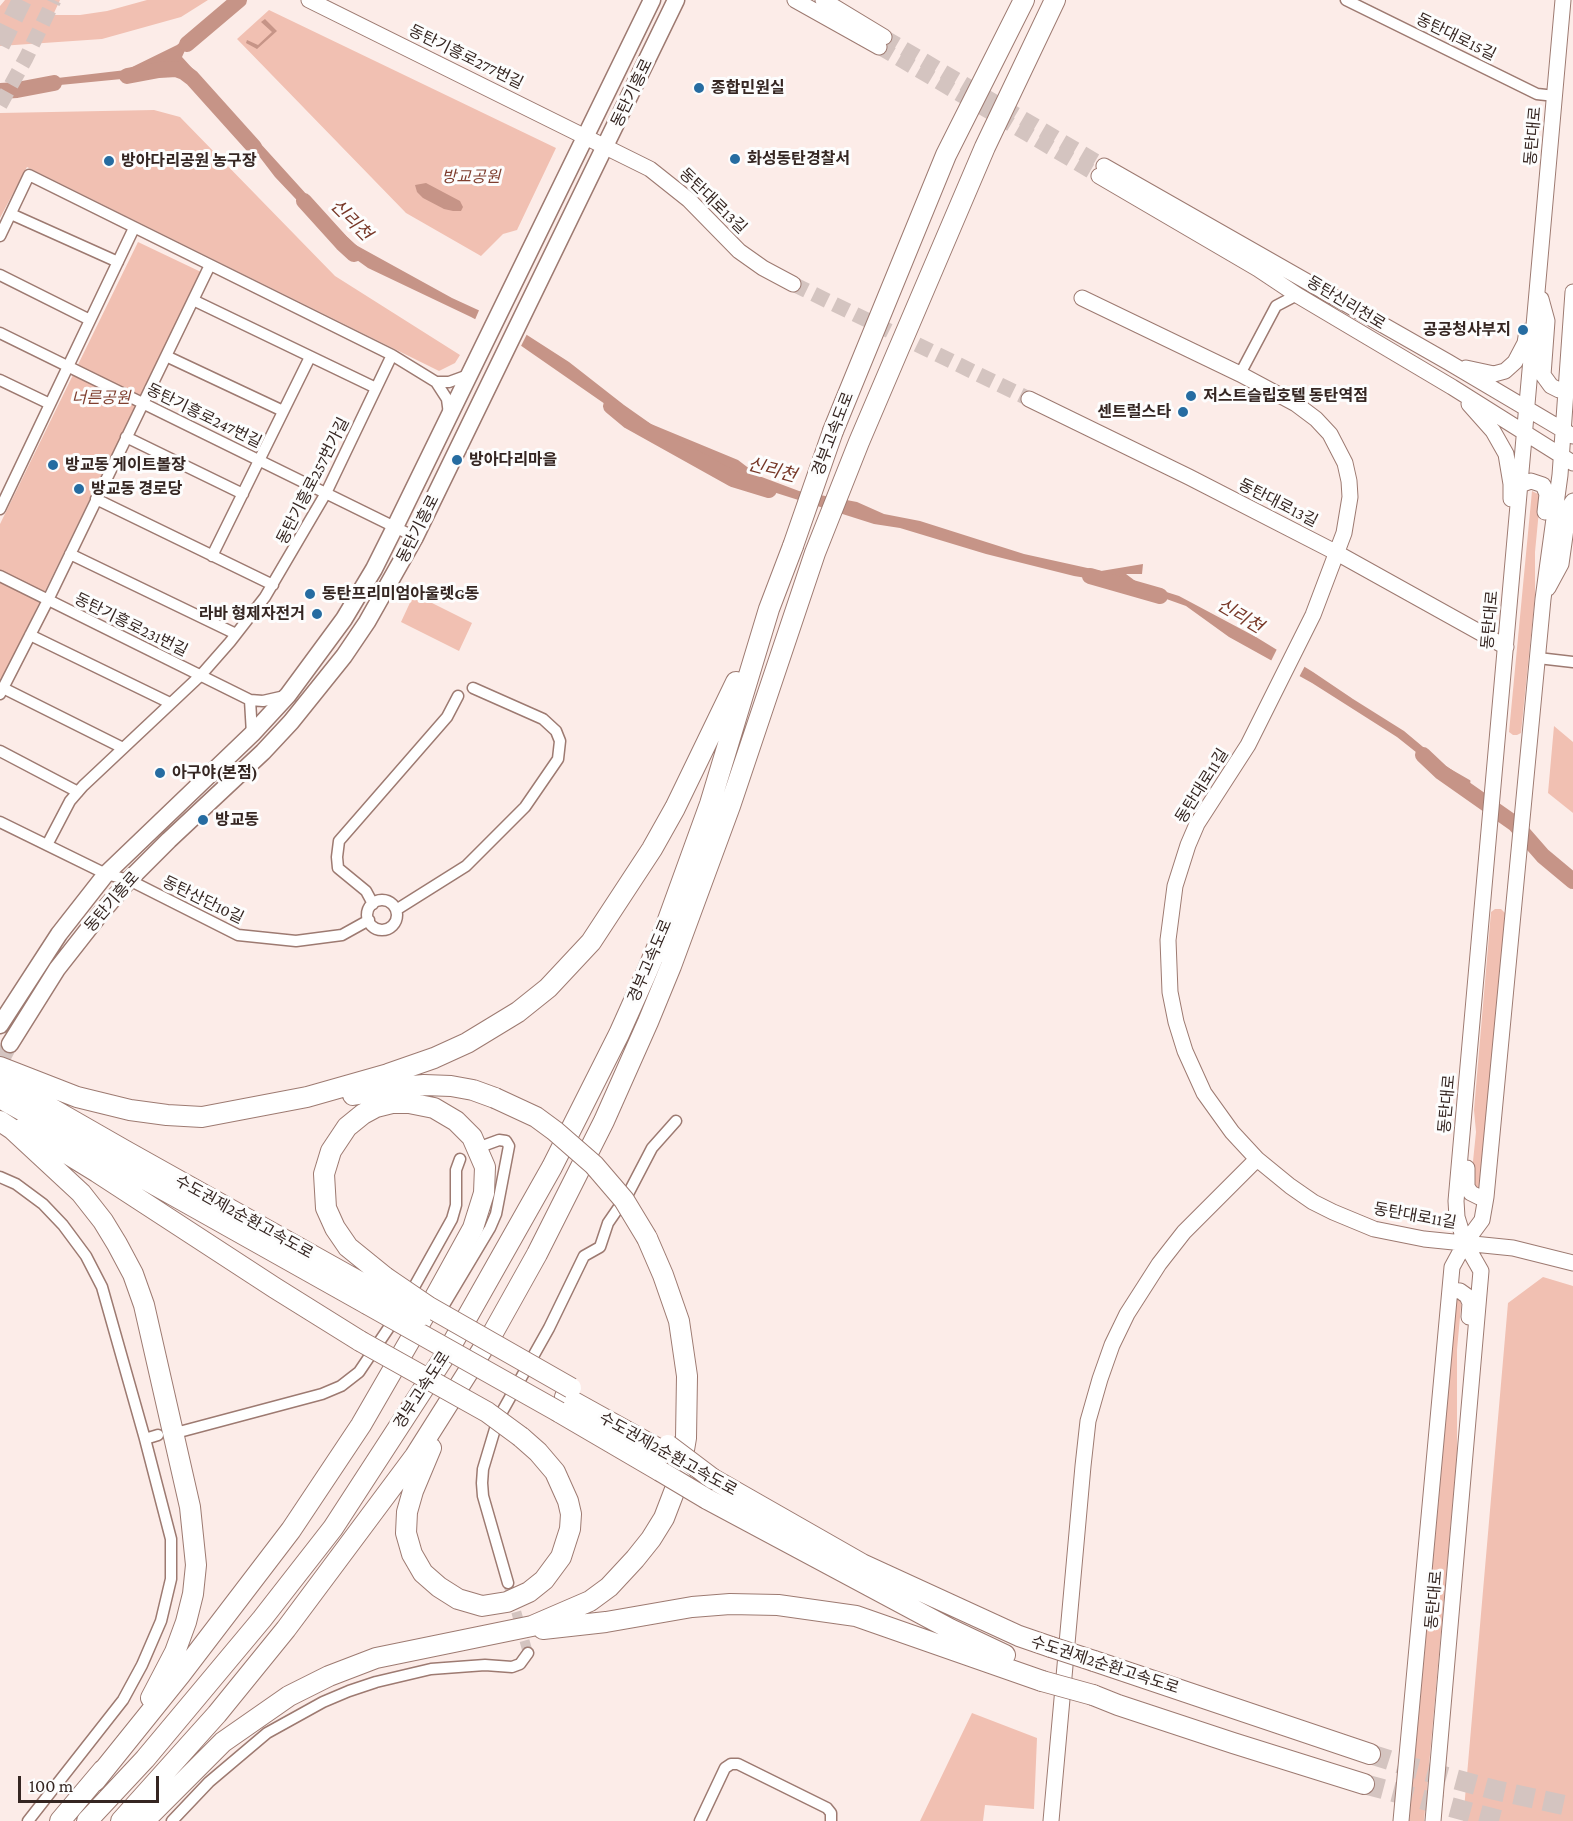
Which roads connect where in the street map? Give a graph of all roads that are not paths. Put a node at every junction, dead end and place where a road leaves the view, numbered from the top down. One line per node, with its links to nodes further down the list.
1 (309, 0): 11 (main road, 동탄기흥로277번길)
2 (652, 0): 11 (main road, 동탄기흥로)
3 (676, 0): 12 (main road, 동탄기흥로)
4 (795, 0): 5 (main road)
5 (823, 0)
6 (1024, 0): 68 (highway, 경부고속도로, bridge)
7 (1055, 0): 112 (highway, 경부고속도로)
8 (1346, 0): 10 (street, 동탄대로15길)
9 (1563, 0): 10 (main road, 동탄대로)
10 (1555, 96): 20 (main road, 동탄대로)
11 (587, 136): 12 (main road, 동탄기흥로277번길); 34 (main road, 동탄기흥로)
12 (607, 146): 19 (main road, 동탄대로13길); 59 (main road, 동탄기흥로)
13 (11, 214): 14 (street); 15 (street); 16 (street)
14 (134, 228): 16 (street); 17 (street)
15 (0, 236)
16 (118, 262): 27 (street)
17 (210, 265): 25 (street); 29 (street)
18 (0, 275): 27 (street)
19 (793, 284)
20 (1538, 287): 32 (main road); 40 (main road); 44 (main road, 동탄대로)
21 (1573, 292): 24 (main road, 동탄대로)
22 (1297, 295): 32 (main road, 동탄신리천로); 35 (street); 38 (main road, 동탄신리천로)
23 (1082, 298): 35 (main road)
24 (1572, 298): 26 (main road); 40 (main road, 동탄대로)
25 (193, 300): 30 (street); 31 (street)
26 (1573, 303)
27 (90, 320): 33 (street)
28 (0, 333): 33 (street, 동탄기흥로247번길)
29 (392, 355): 37 (street); 39 (street, 동탄기흥로257번가길)
30 (166, 356): 42 (street); 45 (street)
31 (310, 357): 39 (street); 45 (street)
32 (1448, 362): 44 (main road, 동탄신리천로)
33 (68, 366): 42 (street, 동탄기흥로247번길); 43 (street)
34 (474, 367): 37 (street); 46 (main road, 동탄기흥로)
35 (1240, 374): 60 (main road)
36 (0, 380): 43 (street)
37 (436, 382): 46 (street)
38 (1452, 387): 48 (main road, 동탄신리천로); 65 (main road)
39 (376, 388): 54 (street, 동탄기흥로257번가길)
40 (1565, 388): 47 (main road, 동탄대로)
41 (1029, 399): 60 (main road, 동탄대로13길)
42 (143, 403): 49 (street); 51 (street, 동탄기흥로247번길)
43 (50, 404): 57 (street)
44 (1527, 410): 47 (main road, 동탄신리천로); 48 (main road, 동탄대로)
45 (283, 411): 51 (street)
46 (449, 417): 58 (main road, 동탄기흥로)
47 (1568, 432): 50 (main road, 동탄대로)
48 (1525, 434): 50 (main road, 동탄신리천로); 52 (main road, 동탄대로)
49 (126, 437): 53 (street); 55 (street)
50 (1567, 459): 66 (main road, 동탄대로)
51 (259, 460): 53 (street); 54 (street, 동탄기흥로247번길)
52 (1520, 485): 65 (main road, 동탄대로); 66 (main road)
53 (243, 494): 62 (street)
54 (326, 494): 58 (street, 동탄기흥로247번길); 64 (street, 동탄기흥로257번가길)
55 (96, 499): 61 (street); 62 (street)
56 (1573, 501): 66 (main road)
57 (0, 509)
58 (395, 527): 59 (street, 동탄기흥로247번길); 77 (main road, 동탄기흥로)
59 (415, 537): 88 (main road, 동탄기흥로)
60 (1337, 553): 71 (main road, 동탄대로13길); 103 (main road, 동탄대로11길)
61 (70, 554): 67 (street); 69 (street)
62 (212, 556): 64 (street)
63 (0, 576): 67 (street, 동탄기흥로231번길)
64 (273, 585): 69 (street, 동탄기흥로257번가길)
65 (1511, 588): 71 (main road, 동탄대로)
66 (1543, 599): 72 (main road, 동탄대로)
67 (48, 600): 70 (street); 74 (street, 동탄기흥로231번길)
68 (769, 609): 97 (highway); 127 (highway, 경부고속도로)
69 (237, 634): 74 (street, 동탄기흥로257번가길)
70 (30, 635): 76 (street); 80 (street)
71 (1506, 647): 100 (main road, 동탄대로)
72 (1538, 658): 73 (street); 105 (main road, 동탄대로)
73 (1573, 662)
74 (201, 675): 79 (street, 동탄기흥로231번길); 80 (street, 동탄기흥로257번가길)
75 (473, 688): 90 (street)
76 (1, 691): 82 (street)
77 (288, 695): 79 (street); 81 (main road, 동탄기흥로)
78 (458, 696): 89 (street)
79 (250, 700): 81 (street)
80 (170, 703): 82 (street, 동탄기흥로257번가길)
81 (252, 734): 87 (main road, 동탄기흥로)
82 (123, 748): 84 (street, 동탄기흥로257번가길)
83 (0, 751): 84 (street)
84 (78, 792): 86 (street, 동탄기흥로257번가길)
85 (0, 822): 86 (street, 동탄산단10길)
86 (47, 845): 87 (street, 동탄산단10길)
87 (106, 874): 88 (street, 동탄산단10길); 92 (main road, 동탄기흥로)
88 (129, 880): 91 (street, 동탄산단10길); 93 (main road, 동탄기흥로)
89 (373, 904): 90 (street); 91 (street)
90 (396, 910): 91 (street)
91 (369, 920)
92 (0, 1025)
93 (10, 1044)
94 (0, 1067): 97 (highway)
95 (0, 1078): 108 (highway, 수도권제2순환고속도로)
96 (0, 1098): 108 (highway, 수도권제2순환고속도로)
97 (202, 1117): 119 (highway, bridge)
98 (0, 1120): 112 (highway, bridge); 123 (highway)
99 (676, 1122): 118 (street)
100 (1462, 1137): 105 (main road); 106 (main road, 동탄대로)
101 (480, 1147): 110 (street)
102 (460, 1159): 114 (street)
103 (1257, 1159): 106 (main road, 동탄대로11길); 133 (main road)
104 (0, 1177): 116 (street)
105 (1485, 1197): 106 (main road, 동탄대로)
106 (1465, 1243): 107 (main road, 동탄대로11길); 109 (main road, 동탄대로); 111 (main road, 동탄대로)
107 (1573, 1263)
108 (376, 1290): 113 (highway, 수도권제2순환고속도로, bridge); 113 (highway, bridge); 123 (highway)
109 (1450, 1290): 111 (main road); 134 (main road, 동탄대로)
110 (444, 1305)
111 (1474, 1359): 135 (main road, 동탄대로)
112 (466, 1376): 128 (highway, 경부고속도로)
113 (565, 1399): 117 (highway, 수도권제2순환고속도로); 117 (highway)
114 (183, 1431)
115 (158, 1435): 116 (street)
116 (145, 1439): 125 (street)
117 (665, 1456): 121 (highway, 수도권제2순환고속도로, bridge); 122 (highway, 수도권제2순환고속도로, bridge)
118 (508, 1583)
119 (489, 1635): 121 (highway); 129 (highway)
120 (528, 1653): 130 (street)
121 (1044, 1677): 124 (highway, 수도권제2순환고속도로, bridge)
122 (1370, 1754)
123 (95, 1781): 126 (highway)
124 (1364, 1785)
125 (28, 1821)
126 (60, 1821)
127 (87, 1821)
128 (121, 1821)
129 (144, 1821)
130 (172, 1821)
131 (700, 1821): 132 (street)
132 (831, 1821)
133 (1051, 1821)
134 (1401, 1821)
135 (1433, 1821)

